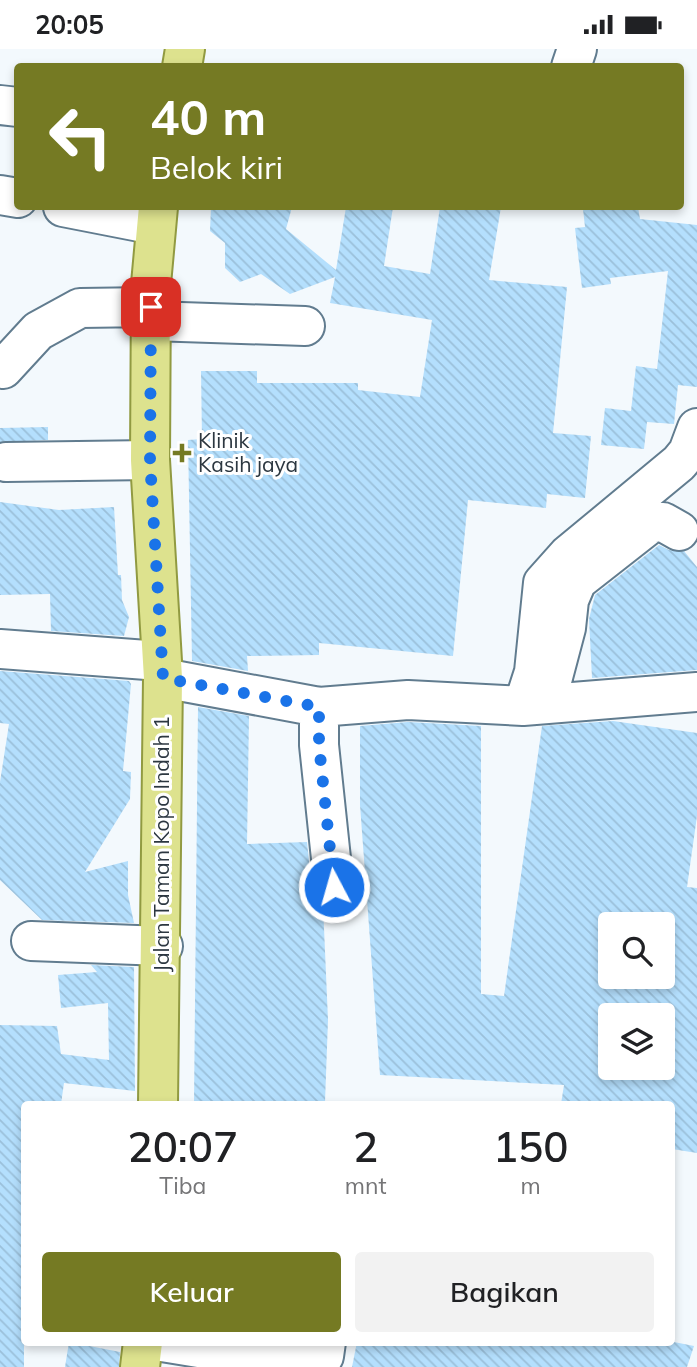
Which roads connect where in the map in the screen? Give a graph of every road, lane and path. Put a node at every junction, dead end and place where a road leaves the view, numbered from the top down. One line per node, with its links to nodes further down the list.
1 (94, 210): 2 (street)
2 (157, 216): 3 (main road, Jalan Taman Kopo Indah 1)
3 (151, 314): 4 (street); 5 (street); 7 (main road, Jalan Taman Kopo Indah 1)
4 (305, 325)
5 (3, 369)
6 (697, 428): 13 (street)
7 (150, 460): 8 (street); 11 (main road, Jalan Taman Kopo Indah 1)
8 (6, 462)
9 (679, 531): 13 (street)
10 (0, 649): 11 (street)
11 (162, 670): 14 (street); 17 (main road, Jalan Taman Kopo Indah 1)
12 (697, 692): 13 (street)
13 (535, 704): 14 (street)
14 (319, 707): 15 (street)
15 (334, 887)
16 (31, 941): 17 (street)
17 (163, 946): 18 (main road, Jalan Taman Kopo Indah 1)
18 (159, 1101)
19 (143, 1346): 22 (main road)
20 (192, 1346): 21 (street)
21 (325, 1346)
22 (141, 1367)

